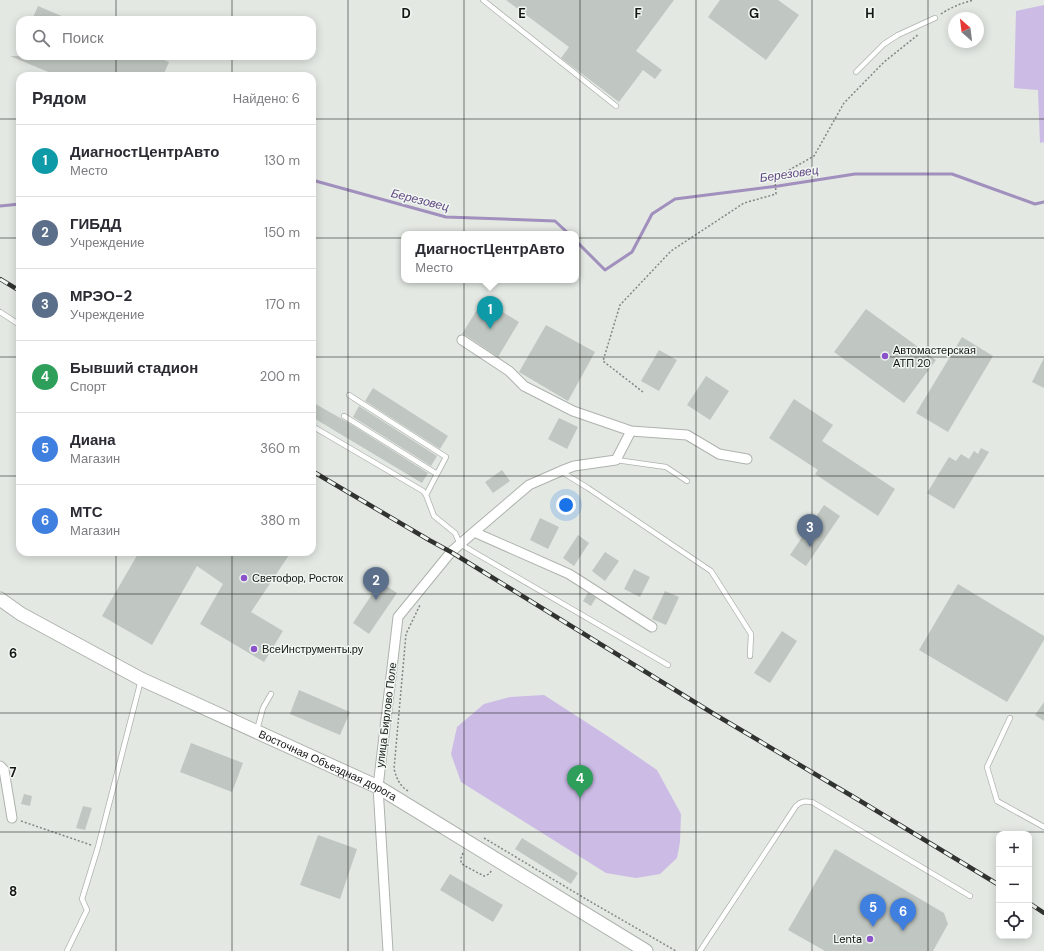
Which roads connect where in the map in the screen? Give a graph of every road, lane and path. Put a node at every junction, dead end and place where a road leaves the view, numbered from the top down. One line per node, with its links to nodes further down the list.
1 (483, 0): 6 (lane)
2 (974, 0): 3 (path)
3 (935, 18): 5 (lane)
4 (919, 34): 10 (path)
5 (856, 72)
6 (616, 106)
7 (0, 312): 8 (lane)
8 (16, 322)
9 (462, 340): 14 (street)
10 (643, 392)
11 (349, 395): 18 (lane)
12 (344, 416): 18 (lane)
13 (316, 428): 20 (lane)
14 (631, 431): 15 (street); 16 (street)
15 (747, 459)
16 (616, 460): 17 (street, улица Бирлово Поле); 19 (lane)
17 (560, 471): 21 (street, улица Бирлово Поле); 26 (lane)
18 (437, 474): 20 (lane)
19 (687, 481)
20 (426, 495): 22 (lane)
21 (474, 532): 22 (street, улица Бирлово Поле); 25 (street)
22 (460, 544): 27 (lane); 33 (street, улица Бирлово Поле)
23 (0, 599): 28 (main road, Восточная Объездная дорога)
24 (420, 606): 34 (path)
25 (652, 627)
26 (750, 656)
27 (668, 665)
28 (142, 679): 31 (main road, Восточная Объездная дорога); 39 (lane)
29 (271, 694): 31 (lane)
30 (1010, 718): 36 (lane)
31 (256, 731): 33 (main road, Восточная Объездная дорога)
32 (0, 766): 35 (street)
33 (378, 787): 38 (main road, Восточная Объездная дорога); 43 (street, улица Бирлово Поле)
34 (408, 791)
35 (12, 818): 39 (path)
36 (1044, 827)
37 (480, 835): 45 (path)
38 (467, 842): 40 (main road, Восточная Объездная дорога); 40 (path)
39 (98, 847): 42 (lane)
40 (498, 860): 44 (main road, Восточная Объездная дорога)
41 (970, 896): 46 (lane)
42 (66, 951)
43 (388, 951)
44 (646, 951)
45 (676, 951)
46 (700, 951)

